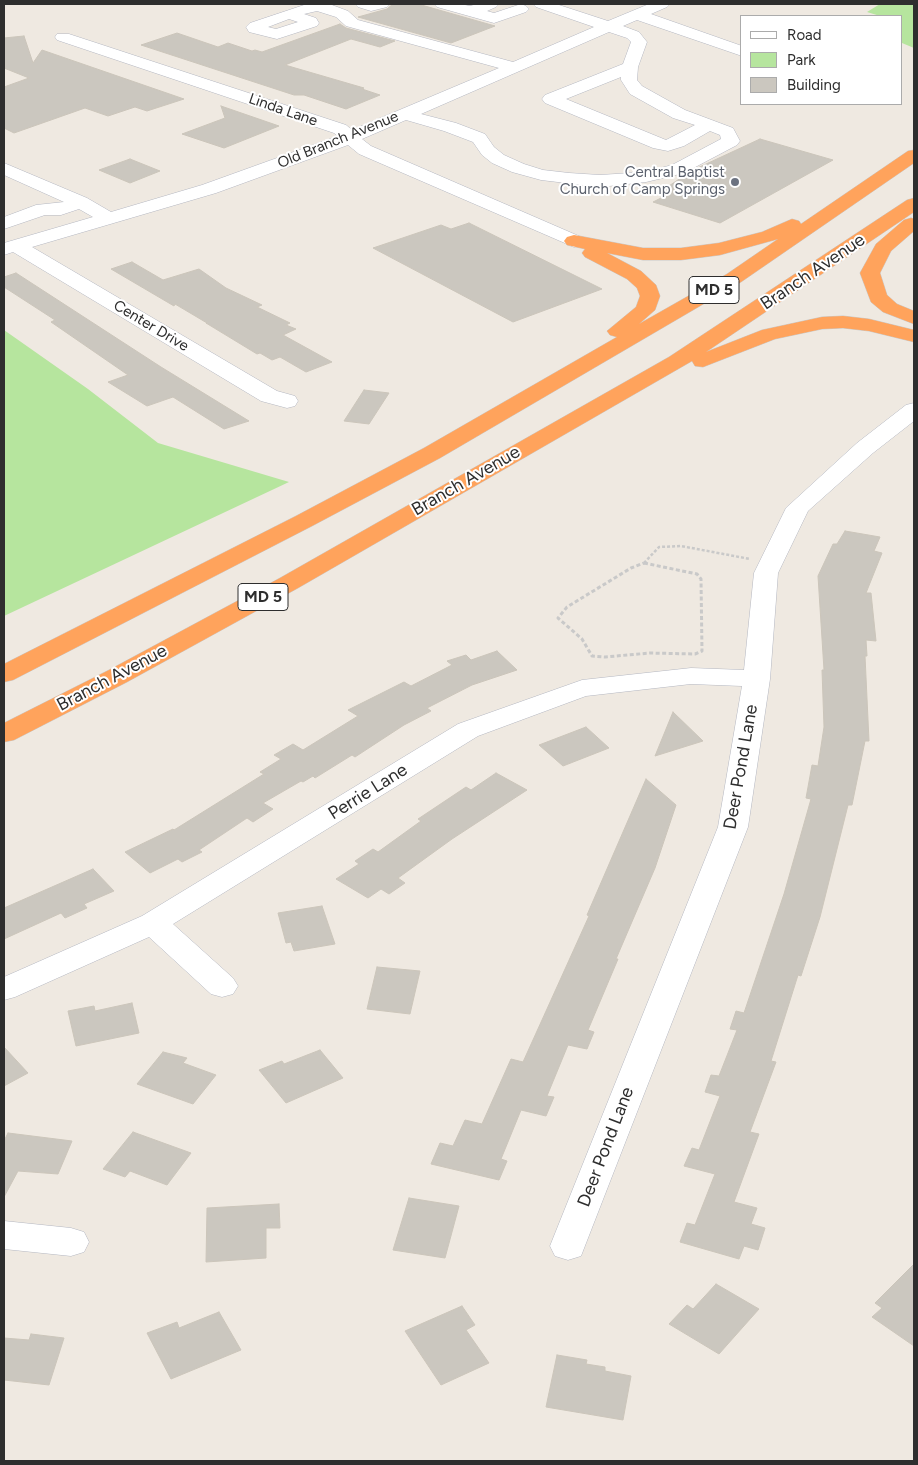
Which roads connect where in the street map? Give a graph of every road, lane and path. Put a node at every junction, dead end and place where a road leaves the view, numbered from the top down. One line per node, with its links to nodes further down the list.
1 (363, 4): 2 (street)
2 (382, 4)
3 (442, 4): 9 (street)
4 (491, 4): 9 (street)
5 (541, 4): 12 (street)
6 (662, 4): 11 (street, Old Branch Avenue)
7 (322, 5): 10 (street); 14 (street)
8 (521, 9): 9 (street)
9 (471, 12)
10 (288, 14)
11 (638, 15): 12 (street, Old Branch Avenue); 15 (street)
12 (610, 26): 18 (street); 19 (street, Old Branch Avenue)
13 (63, 37): 23 (street, Linda Lane)
14 (421, 42): 16 (street); 17 (street)
15 (740, 49)
16 (398, 52)
17 (485, 59): 19 (street); 20 (street)
18 (630, 66): 22 (street); 22 (street)
19 (514, 67): 21 (street, Old Branch Avenue)
20 (460, 70)
21 (403, 114): 22 (street); 23 (street, Old Branch Avenue)
22 (710, 124)
23 (349, 138): 28 (street, Old Branch Avenue); 31 (street, Linda Lane)
24 (909, 158): 31 (highway); 35 (highway, MD 5)
25 (4, 168): 26 (street)
26 (80, 202): 28 (street); 30 (street)
27 (914, 204): 37 (highway, Branch Avenue / MD 5)
28 (109, 218): 30 (street, Old Branch Avenue)
29 (914, 221): 32 (highway)
30 (13, 236): 34 (street, Center Drive)
31 (574, 241): 35 (highway)
32 (914, 318)
33 (914, 336): 37 (highway)
34 (287, 401)
35 (516, 405): 38 (highway, MD 5)
36 (914, 410): 40 (street, Deer Pond Lane)
37 (576, 418): 44 (highway, Branch Avenue / MD 5)
38 (304, 521): 41 (highway); 42 (highway, MD 5)
39 (644, 563): 39 (path); 40 (path)
40 (771, 563): 43 (street, Deer Pond Lane)
41 (4, 653)
42 (4, 674)
43 (757, 679): 45 (street, Perrie Lane); 50 (street, Deer Pond Lane)
44 (4, 734)
45 (153, 923): 46 (street); 47 (street, Perrie Lane)
46 (222, 986)
47 (4, 989)
48 (4, 1235): 49 (street)
49 (71, 1242)
50 (568, 1246)

